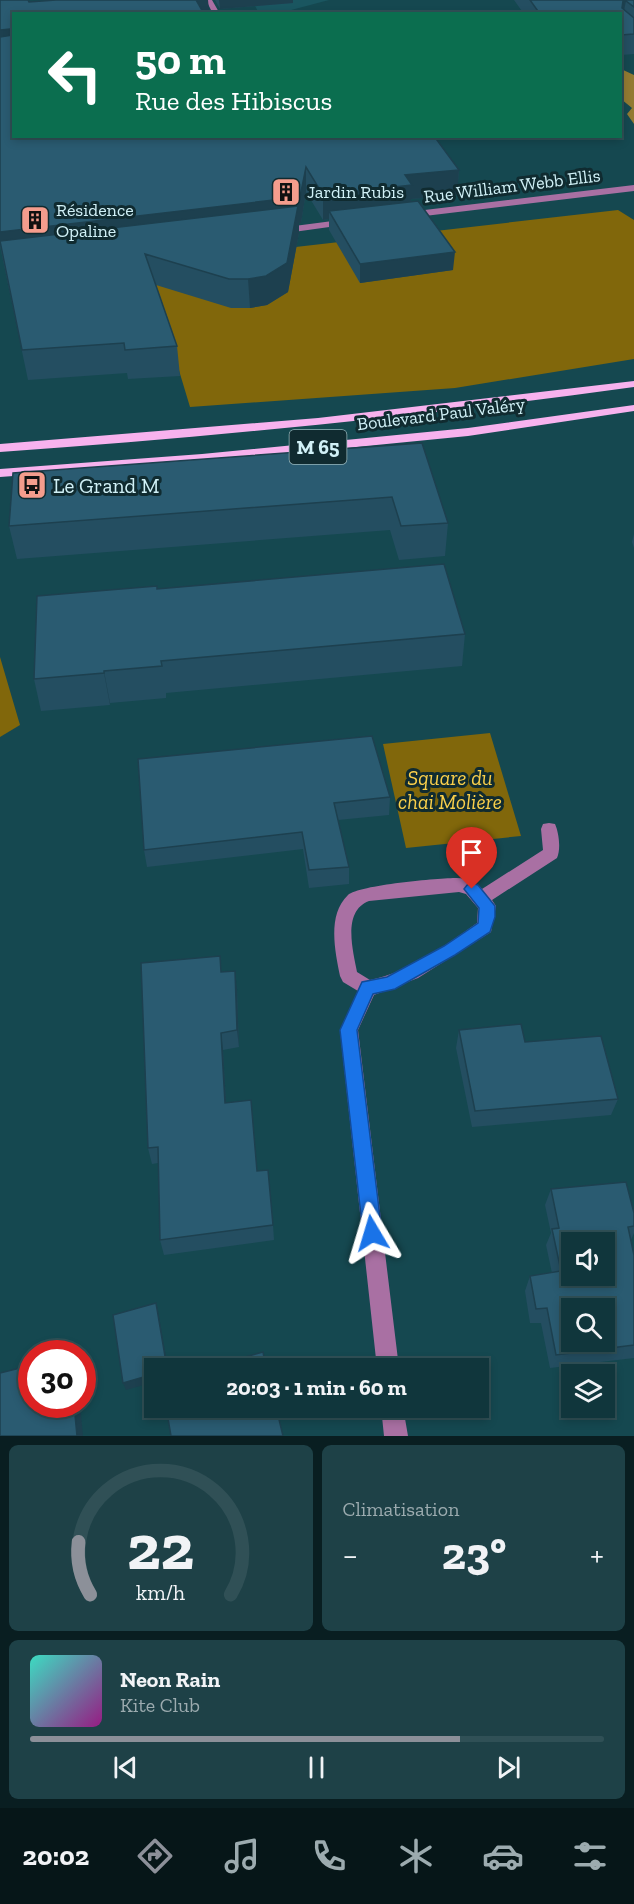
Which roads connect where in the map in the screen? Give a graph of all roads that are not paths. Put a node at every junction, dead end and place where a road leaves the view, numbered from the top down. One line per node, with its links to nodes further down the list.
1 (634, 189): 2 (street, Rue William Webb Ellis)
2 (401, 216)
3 (355, 222): 4 (street)
4 (263, 232)
5 (634, 384): 7 (main road, Boulevard Paul Valéry / M 65)
6 (634, 408): 8 (main road, Boulevard Paul Valéry / M 65)
7 (0, 448)
8 (0, 473)
9 (549, 829): 10 (street)
10 (482, 898): 11 (street); 11 (street)
11 (368, 988): 12 (street)
12 (387, 1358)
13 (394, 1418): 14 (street)
14 (396, 1436)

